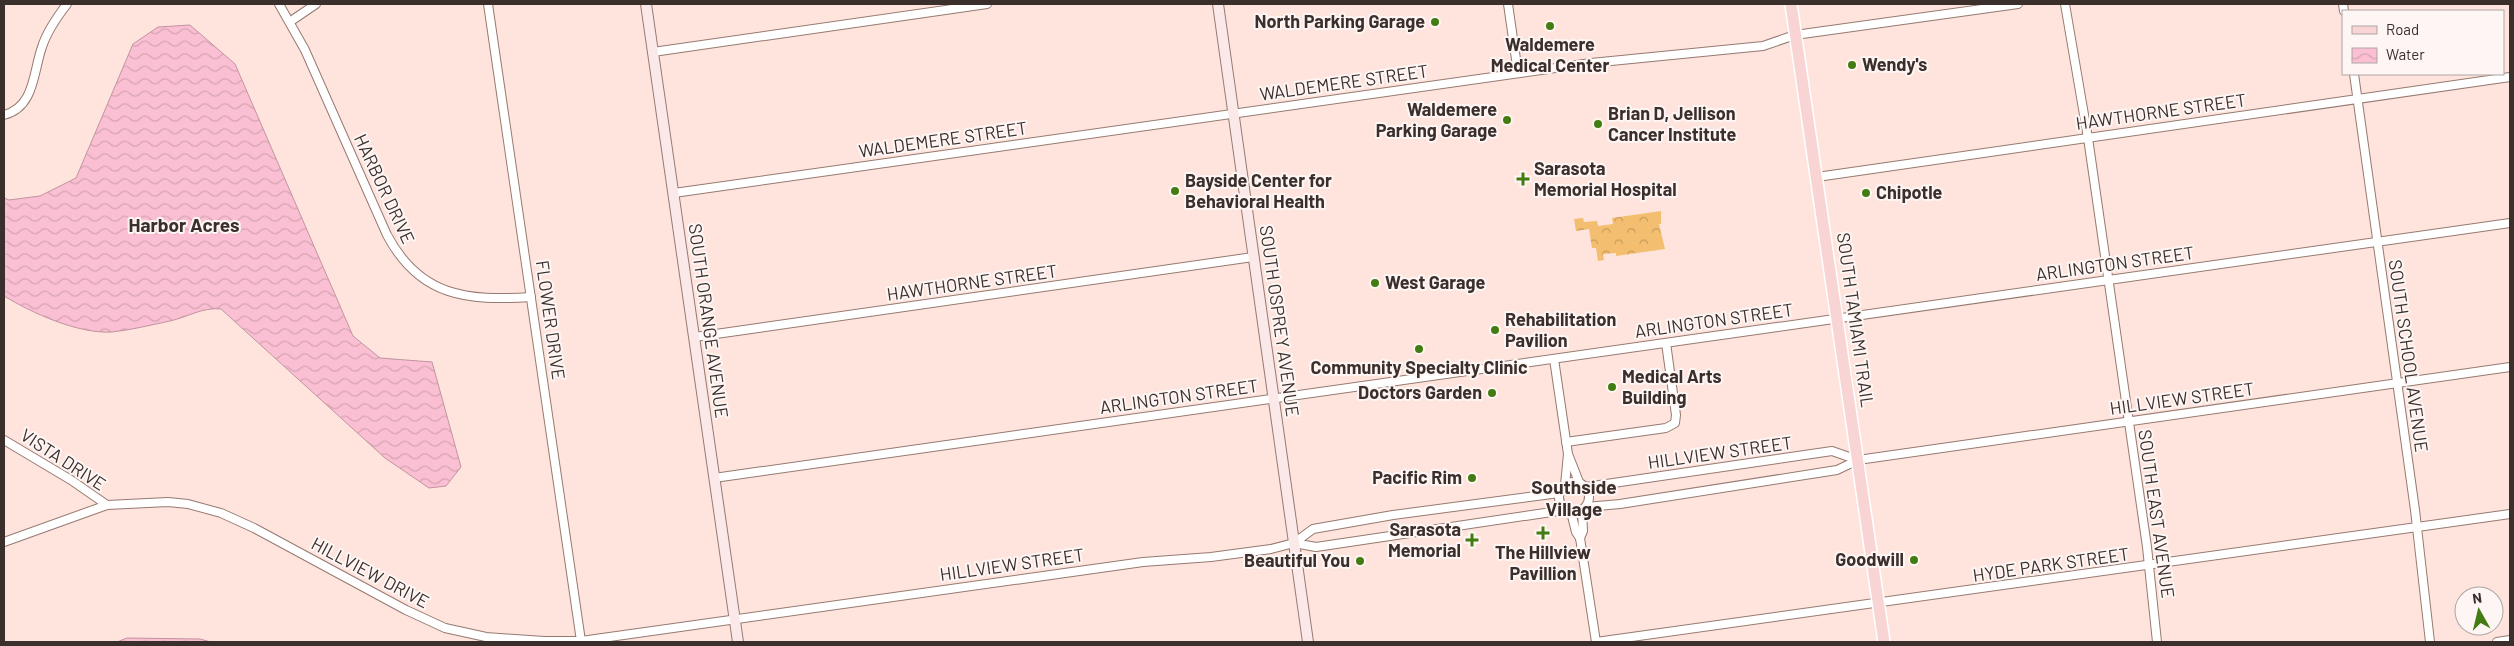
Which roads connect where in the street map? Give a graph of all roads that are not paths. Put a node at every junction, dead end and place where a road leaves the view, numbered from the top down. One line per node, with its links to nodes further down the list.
1 (67, 4): 20 (street)
2 (279, 4): 12 (street, HARBOR DRIVE)
3 (316, 4): 12 (street)
4 (488, 4): 28 (street, FLOWER DRIVE)
5 (646, 4): 14 (street, SOUTH ORANGE AVENUE)
6 (987, 4): 14 (street)
7 (1218, 4): 19 (street, SOUTH OSPREY AVENUE)
8 (1508, 4): 15 (street)
9 (1791, 4): 13 (main road, SOUTH TAMIAMI TRAIL)
10 (2018, 4): 13 (street, WALDEMERE STREET)
11 (2065, 4): 21 (street, SOUTH EAST AVENUE)
12 (291, 21): 28 (street, HARBOR DRIVE)
13 (1795, 35): 15 (street, WALDEMERE STREET); 22 (main road, SOUTH TAMIAMI TRAIL)
14 (653, 52): 23 (street, SOUTH ORANGE AVENUE)
15 (1518, 73): 19 (street, WALDEMERE STREET)
16 (2354, 75): 18 (street, SOUTH SCHOOL AVENUE)
17 (2510, 77): 18 (street, HAWTHORNE STREET)
18 (2357, 99): 21 (street, HAWTHORNE STREET); 25 (street, SOUTH SCHOOL AVENUE)
19 (1233, 114): 23 (street, WALDEMERE STREET); 26 (street, SOUTH OSPREY AVENUE)
20 (4, 115)
21 (2088, 138): 22 (street, HAWTHORNE STREET); 27 (street, SOUTH EAST AVENUE)
22 (1817, 177): 29 (main road, SOUTH TAMIAMI TRAIL)
23 (674, 193): 30 (street, SOUTH ORANGE AVENUE)
24 (2510, 223): 25 (street, ARLINGTON STREET)
25 (2377, 242): 27 (street, ARLINGTON STREET); 34 (street, SOUTH SCHOOL AVENUE)
26 (1253, 257): 30 (street, HAWTHORNE STREET); 35 (street, SOUTH OSPREY AVENUE)
27 (2109, 280): 29 (street, ARLINGTON STREET); 36 (street, SOUTH EAST AVENUE)
28 (531, 297): 57 (street, FLOWER DRIVE)
29 (1838, 319): 31 (street, ARLINGTON STREET); 40 (main road, SOUTH TAMIAMI TRAIL)
30 (695, 337): 41 (street, SOUTH ORANGE AVENUE)
31 (1666, 343): 32 (street, ARLINGTON STREET); 38 (street)
32 (1554, 359): 35 (street, ARLINGTON STREET); 38 (street)
33 (2510, 367): 34 (street, HILLVIEW STREET)
34 (2396, 383): 36 (street, HILLVIEW STREET); 49 (street, SOUTH SCHOOL AVENUE)
35 (1274, 398): 41 (street, ARLINGTON STREET); 52 (street, SOUTH OSPREY AVENUE)
36 (2128, 422): 40 (street, HILLVIEW STREET); 53 (street, SOUTH EAST AVENUE)
37 (4, 440): 45 (street, VISTA DRIVE)
38 (1566, 442): 39 (street)
39 (1568, 454): 42 (street); 43 (street)
40 (1858, 460): 42 (street, HILLVIEW STREET); 46 (street, HILLVIEW STREET); 54 (main road, SOUTH TAMIAMI TRAIL)
41 (714, 478): 55 (street, SOUTH ORANGE AVENUE)
42 (1582, 484): 43 (street); 46 (street)
43 (1565, 485): 44 (street)
44 (1559, 493): 47 (street); 52 (street, HILLVIEW STREET)
45 (107, 505): 51 (street, HILLVIEW DRIVE); 57 (street, HILLVIEW DRIVE)
46 (1584, 508): 47 (street); 50 (street)
47 (1568, 511): 50 (street); 52 (street, HILLVIEW STREET)
48 (2510, 514): 49 (street, HYDE PARK STREET)
49 (2416, 528): 53 (street, HYDE PARK STREET); 63 (street, SOUTH SCHOOL AVENUE)
50 (1580, 538): 60 (street)
51 (4, 542)
52 (1294, 543): 55 (street, HILLVIEW STREET); 59 (street, SOUTH OSPREY AVENUE)
53 (2149, 566): 54 (street, HYDE PARK STREET); 62 (street, SOUTH EAST AVENUE)
54 (1879, 604): 60 (street, HYDE PARK STREET); 61 (main road, SOUTH TAMIAMI TRAIL)
55 (734, 620): 57 (street, HILLVIEW DRIVE); 58 (street, SOUTH ORANGE AVENUE)
56 (2510, 640): 64 (street)
57 (581, 641)
58 (738, 642)
59 (1308, 642)
60 (1596, 642)
61 (1884, 642)
62 (2157, 642)
63 (2430, 642)
64 (2497, 642)

